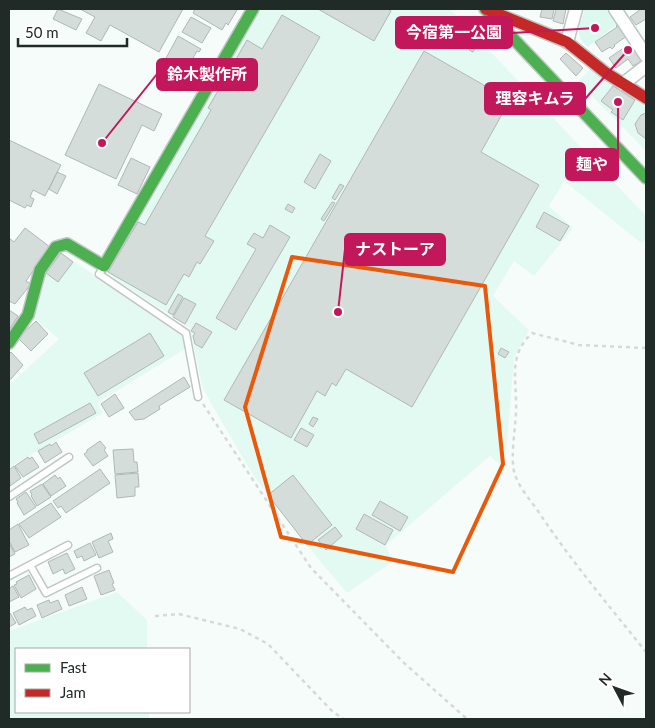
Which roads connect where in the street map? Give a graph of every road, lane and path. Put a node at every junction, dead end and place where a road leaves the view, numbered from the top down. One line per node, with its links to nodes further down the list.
1 (253, 9): 11 (street)
2 (486, 9): 5 (street); 10 (street)
3 (576, 9): 5 (street)
4 (614, 9): 6 (street)
5 (567, 42): 8 (street)
6 (646, 56)
7 (646, 66): 8 (street)
8 (623, 84): 9 (street)
9 (646, 98)
10 (646, 178)
11 (104, 266): 12 (street); 14 (lane)
12 (9, 342)
13 (646, 348): 22 (path)
14 (198, 397): 24 (path)
15 (69, 456): 16 (lane)
16 (9, 497)
17 (68, 545): 18 (lane)
18 (30, 565): 19 (lane); 20 (lane)
19 (98, 568)
20 (9, 576)
21 (155, 616): 23 (path)
22 (646, 652)
23 (344, 719)
24 (467, 719)

